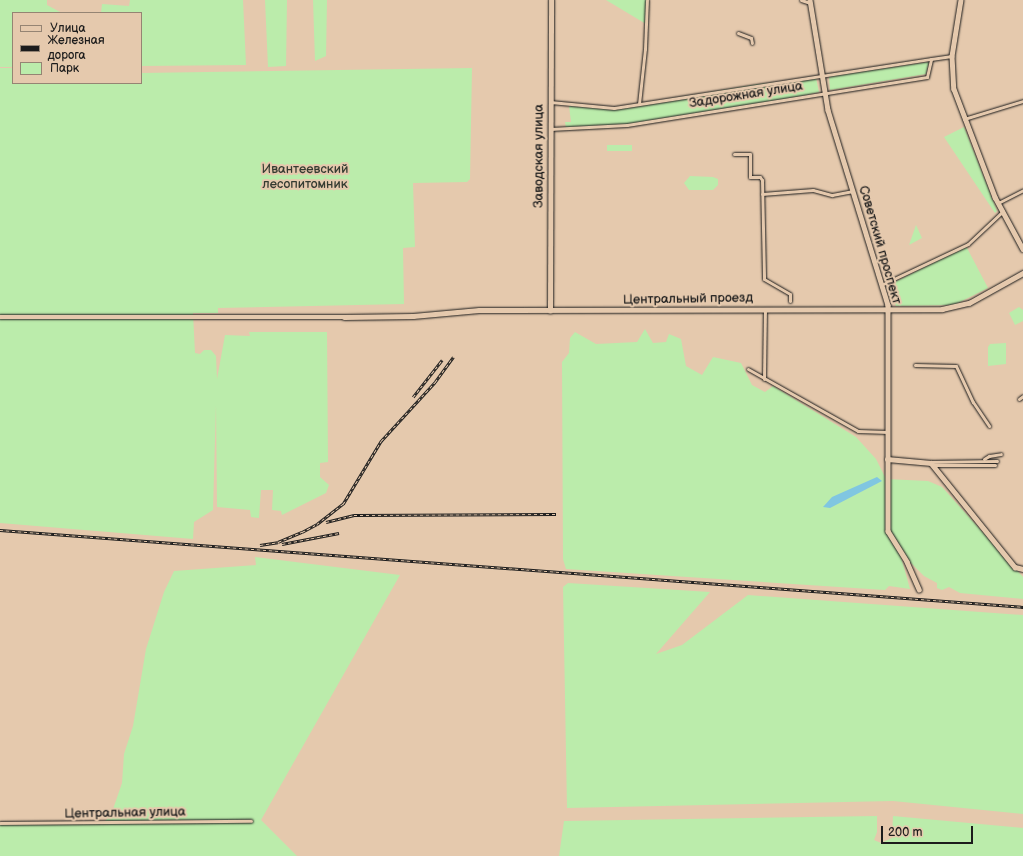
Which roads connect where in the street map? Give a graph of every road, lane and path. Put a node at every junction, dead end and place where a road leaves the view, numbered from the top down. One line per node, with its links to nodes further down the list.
1 (550, 0): 13 (street, Заводская улица)
2 (647, 0): 14 (street)
3 (801, 0): 5 (street)
4 (961, 0): 8 (street)
5 (810, 2): 10 (street, Советский проспект)
6 (738, 33): 7 (street)
7 (752, 42)
8 (952, 56): 9 (street, Задорожная улица); 15 (street)
9 (931, 59): 10 (street, Задорожная улица); 11 (street, Задорожная улица)
10 (822, 75): 11 (street, Советский проспект); 14 (street, Задорожная улица)
11 (825, 92): 16 (street, Задорожная улица); 19 (street, Советский проспект)
12 (1023, 101): 15 (street)
13 (550, 102): 14 (street, Задорожная улица); 16 (street, Заводская улица)
14 (639, 104)
15 (964, 119): 21 (street)
16 (550, 129): 29 (street, Заводская улица)
17 (734, 154): 20 (street)
18 (1023, 190): 21 (street)
19 (852, 191): 20 (street); 25 (street, Советский проспект)
20 (762, 194): 26 (street)
21 (998, 203): 22 (street)
22 (1003, 212): 23 (street); 25 (street)
23 (1023, 249)
24 (1023, 273): 28 (street, Центральный проезд)
25 (881, 285): 28 (street, Советский проспект)
26 (790, 301)
27 (765, 309): 28 (street, Центральный проезд); 29 (street, Центральный проезд); 33 (street)
28 (888, 309): 37 (street, Советский проспект)
29 (550, 311): 30 (street, Центральный проезд)
30 (0, 317)
31 (915, 365): 36 (street)
32 (748, 369): 33 (street)
33 (764, 379): 37 (street)
34 (1023, 396): 35 (street)
35 (1019, 399)
36 (989, 426)
37 (888, 432): 39 (street, Советский проспект)
38 (1001, 454): 40 (street)
39 (887, 459): 41 (street); 43 (street, Советский проспект)
40 (984, 459): 41 (street); 41 (street)
41 (931, 463): 42 (street)
42 (1023, 569)
43 (919, 590)
44 (251, 821): 45 (street, Центральная улица)
45 (0, 823)

